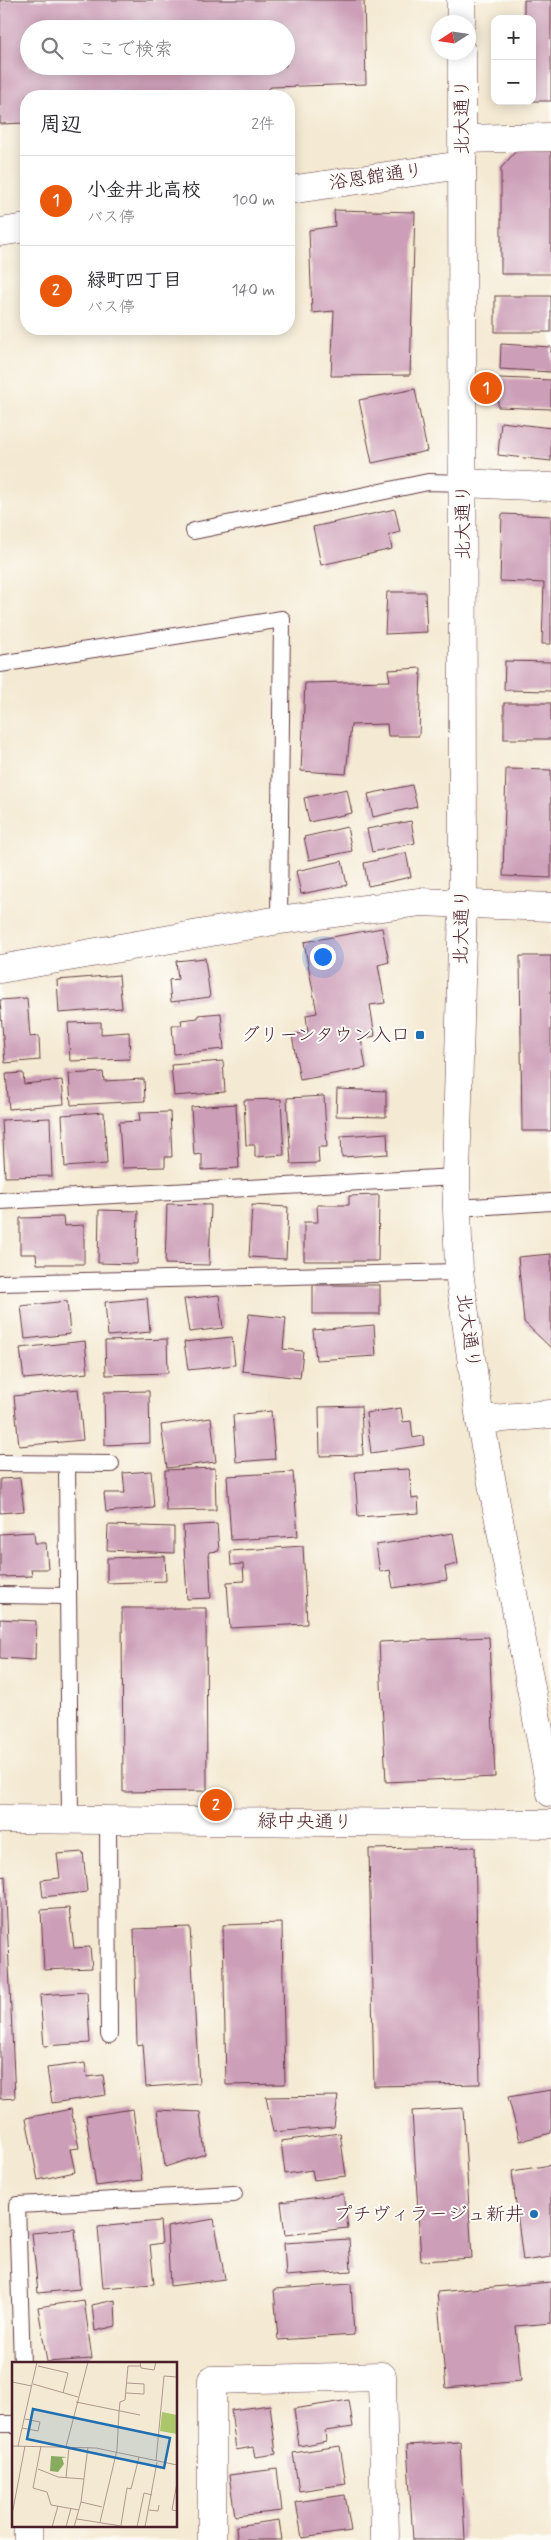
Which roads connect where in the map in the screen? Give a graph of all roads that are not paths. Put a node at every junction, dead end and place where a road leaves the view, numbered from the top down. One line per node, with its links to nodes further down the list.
1 (461, 0): 2 (street)
2 (461, 15)
3 (462, 60): 5 (street, 北大通り)
4 (551, 137): 5 (street, 浴恩館通り)
5 (463, 152): 6 (street, 浴恩館通り); 9 (street, 北大通り)
6 (295, 189)
7 (20, 229): 8 (street)
8 (0, 232)
9 (463, 483): 10 (street); 11 (lane); 13 (street, 北大通り)
10 (551, 487)
11 (194, 531)
12 (0, 664): 15 (lane)
13 (463, 903): 14 (street); 15 (street); 17 (street, 北大通り)
14 (551, 907)
15 (279, 920): 16 (street)
16 (0, 969)
17 (456, 1177): 18 (lane); 20 (street, 北大通り)
18 (0, 1201)
19 (551, 1202): 20 (lane)
20 (457, 1208): 21 (street, 北大通り)
21 (459, 1272): 22 (lane); 24 (street, 北大通り)
22 (0, 1283)
23 (551, 1414): 24 (street)
24 (480, 1420): 30 (street, 北大通り)
25 (0, 1463): 26 (lane)
26 (67, 1464): 27 (lane); 29 (lane)
27 (111, 1464)
28 (0, 1595): 29 (lane)
29 (68, 1596): 33 (lane)
30 (549, 1763): 31 (street, 北大通り)
31 (551, 1794)
32 (0, 1819): 33 (street, 緑中央通り)
33 (70, 1820): 34 (street, 緑中央通り)
34 (108, 1820): 35 (street, 緑中央通り); 36 (lane)
35 (551, 1824)
36 (109, 2035)
37 (234, 2194): 38 (lane)
38 (22, 2362)
39 (212, 2540): 40 (street)
40 (386, 2540)

